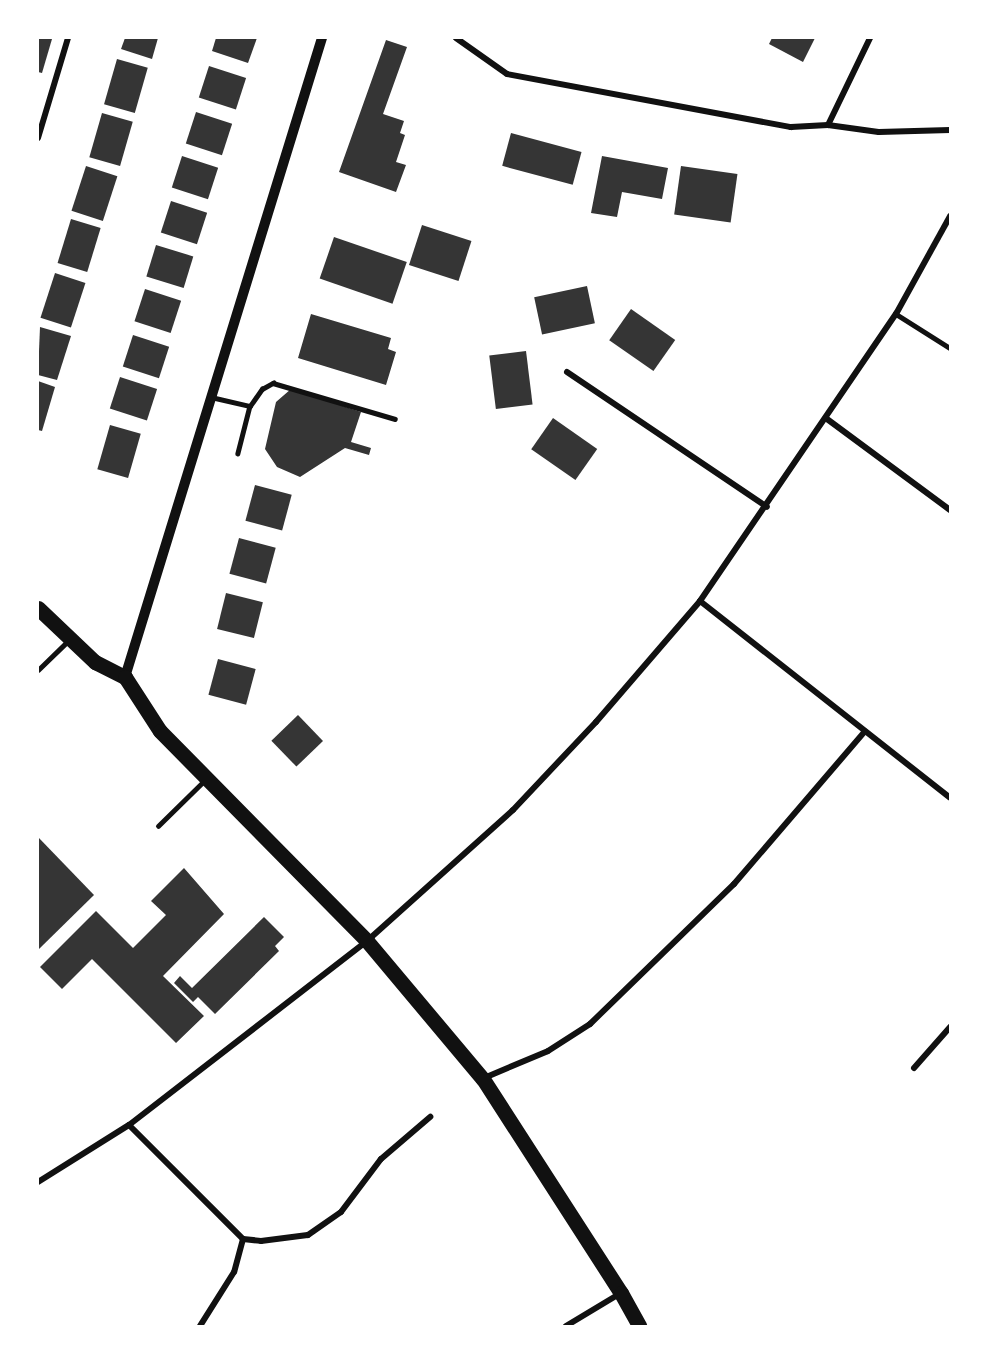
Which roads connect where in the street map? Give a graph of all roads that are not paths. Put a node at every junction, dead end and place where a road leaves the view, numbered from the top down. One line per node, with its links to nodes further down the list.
1 (68, 38): 6 (street)
2 (322, 38): 14 (street)
3 (456, 38): 7 (street)
4 (870, 38): 7 (street)
5 (38, 108): 6 (street)
6 (46, 110): 9 (street)
7 (828, 124): 8 (street)
8 (951, 130)
9 (38, 138)
10 (951, 216): 11 (street)
11 (896, 314): 12 (lane); 17 (street)
12 (951, 348)
13 (567, 372): 19 (street)
14 (211, 397): 15 (lane); 25 (street)
15 (250, 406): 16 (lane); 18 (lane)
16 (395, 419)
17 (827, 419): 19 (street); 20 (street)
18 (238, 453)
19 (767, 507): 21 (street)
20 (951, 510)
21 (700, 601): 26 (street); 30 (street)
22 (38, 608): 23 (main road)
23 (69, 640): 24 (lane); 25 (main road)
24 (38, 670)
25 (125, 677): 27 (main road)
26 (865, 731): 28 (street); 33 (street)
27 (208, 777): 29 (lane); 30 (main road)
28 (951, 798)
29 (158, 826)
30 (368, 941): 33 (main road); 35 (street)
31 (951, 1027): 32 (street)
32 (914, 1068)
33 (483, 1079): 38 (main road)
34 (430, 1117): 37 (street)
35 (129, 1125): 36 (street); 37 (street)
36 (38, 1182)
37 (243, 1239): 39 (street)
38 (621, 1293): 40 (street); 41 (main road)
39 (200, 1326)
40 (566, 1326)
41 (639, 1326)

